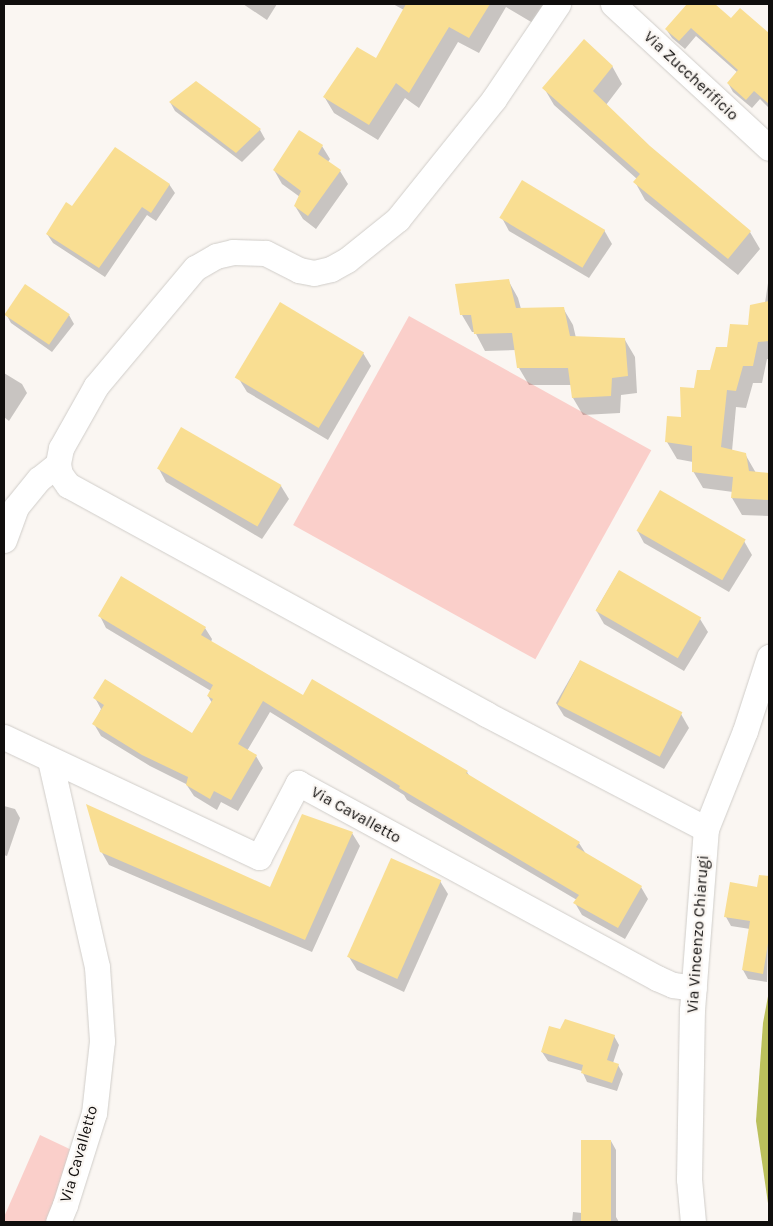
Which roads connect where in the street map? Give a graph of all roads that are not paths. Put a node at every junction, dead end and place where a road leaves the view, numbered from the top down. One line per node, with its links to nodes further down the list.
1 (558, 4): 4 (street)
2 (613, 4): 3 (street, Via Zuccherificio)
3 (769, 148)
4 (58, 464): 5 (street); 9 (street)
5 (4, 540)
6 (769, 657): 9 (street, Via Vincenzo Chiarugi)
7 (4, 737): 8 (street, Via Cavalletto)
8 (50, 760): 10 (street, Via Cavalletto); 11 (street, Via Cavalletto)
9 (706, 829): 10 (street, Via Vincenzo Chiarugi)
10 (694, 988): 12 (street, Via Vincenzo Chiarugi)
11 (58, 1222)
12 (692, 1222)

